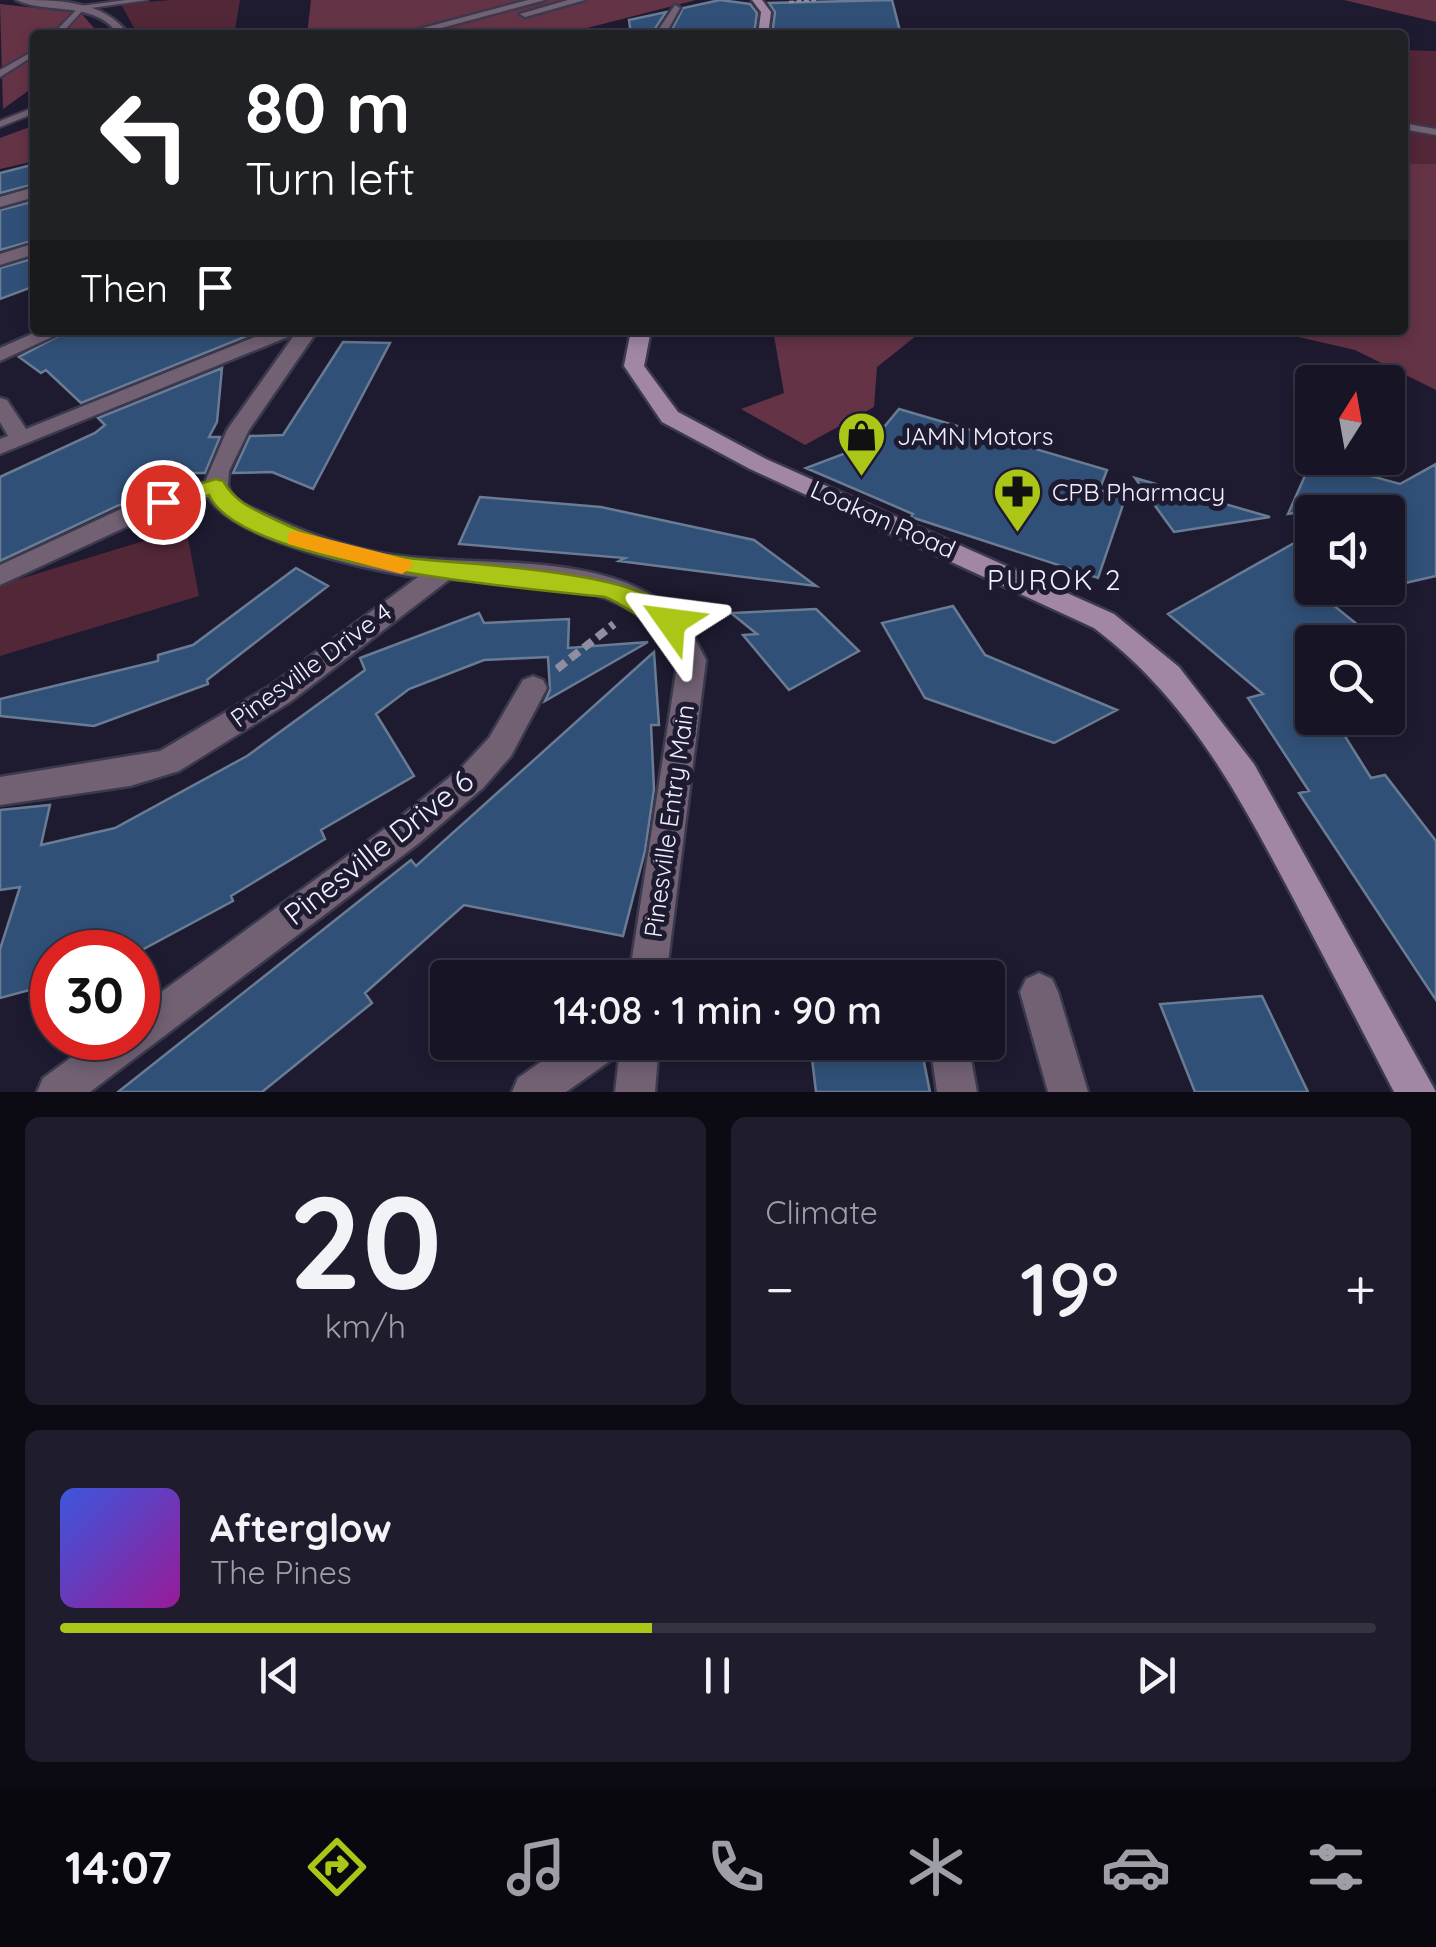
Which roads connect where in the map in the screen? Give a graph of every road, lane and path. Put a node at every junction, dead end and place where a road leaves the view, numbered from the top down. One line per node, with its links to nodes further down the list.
1 (20, 0): 7 (street)
2 (146, 0): 6 (lane)
3 (540, 0): 11 (street)
4 (580, 0): 12 (street)
5 (757, 0): 14 (main road)
6 (130, 1): 7 (lane)
7 (82, 7): 9 (lane); 10 (street)
8 (676, 8): 13 (street)
9 (61, 30)
10 (121, 30)
11 (422, 30)
12 (462, 30)
13 (659, 30)
14 (764, 30)
15 (30, 55): 16 (lane)
16 (0, 74)
17 (30, 112): 18 (lane)
18 (0, 124)
19 (1408, 127): 20 (lane)
20 (1436, 132)
21 (30, 193): 22 (street)
22 (0, 202)
23 (30, 250): 24 (street)
24 (0, 260)
25 (45, 335): 29 (street)
26 (277, 335): 31 (street)
27 (304, 335): 33 (street)
28 (640, 335): 51 (main road, Loakan Road)
29 (0, 355)
30 (0, 404): 31 (street)
31 (22, 439): 32 (street)
32 (0, 448)
33 (216, 486): 34 (street, Pinesville Entry Main); 35 (street)
34 (445, 570): 36 (street, Pinesville Entry Main); 38 (street, Pinesville Drive 4)
35 (0, 576)
36 (641, 602): 37 (path); 39 (street, Pinesville Entry Main)
37 (533, 688): 41 (street, Pinesville Drive 6)
38 (0, 792)
39 (650, 960)
40 (1039, 992): 50 (street)
41 (160, 1016)
42 (100, 1060): 46 (street)
43 (577, 1060): 47 (street)
44 (638, 1060): 48 (street)
45 (952, 1060): 49 (street)
46 (57, 1092)
47 (532, 1092)
48 (635, 1092)
49 (957, 1092)
50 (1068, 1092)
51 (1416, 1092)

